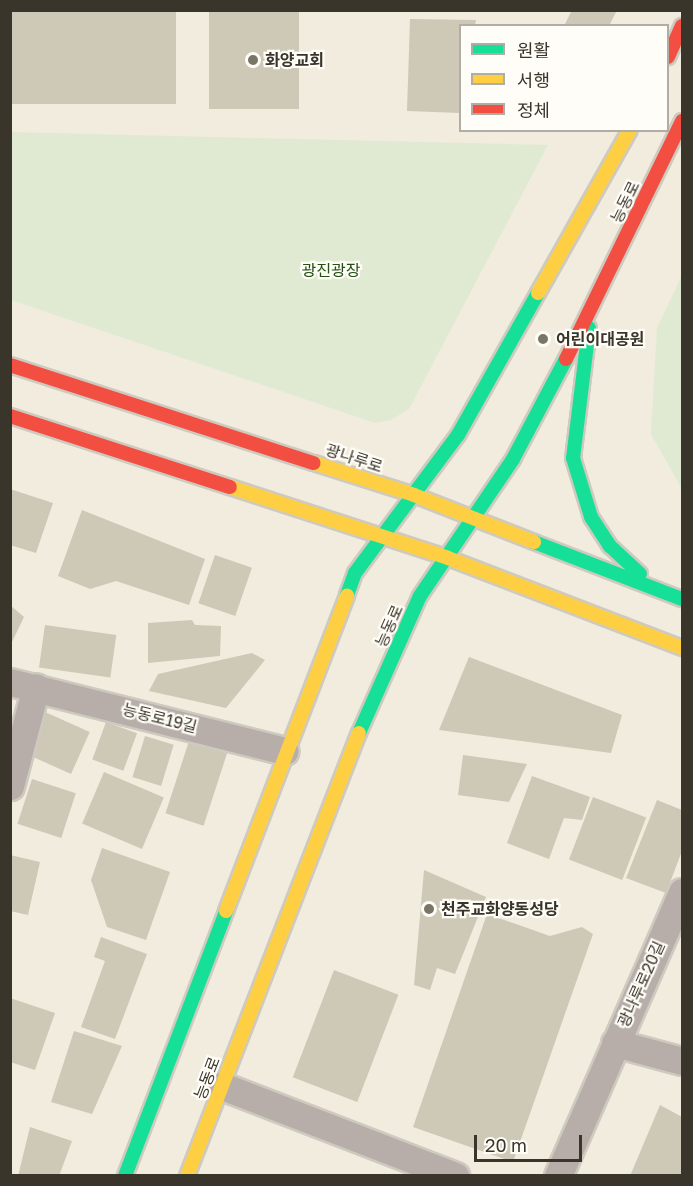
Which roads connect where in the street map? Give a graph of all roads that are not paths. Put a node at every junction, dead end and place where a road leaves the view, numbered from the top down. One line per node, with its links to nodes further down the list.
1 (682, 26): 2 (main road)
2 (669, 55)
3 (682, 121): 5 (main road, 능동로)
4 (629, 132): 8 (main road, 능동로)
5 (590, 314): 9 (main road, 능동로); 12 (main road)
6 (10, 365): 8 (main road, 광나루로)
7 (10, 416): 10 (main road)
8 (414, 495): 9 (main road, 광나루로); 10 (main road, 능동로)
9 (476, 517): 11 (main road, 능동로); 12 (main road, 광나루로)
10 (384, 536): 11 (main road); 16 (main road, 능동로)
11 (448, 558): 14 (main road); 21 (main road, 능동로)
12 (653, 586): 13 (main road, 광나루로)
13 (682, 599)
14 (682, 648)
15 (23, 685): 16 (street, 능동로19길); 17 (street, 능동로19길)
16 (284, 751): 22 (main road, 능동로)
17 (10, 786)
18 (682, 892): 19 (street, 광나루로20길)
19 (615, 1043): 20 (street, 광나루로20길); 25 (street, 광나루로20길)
20 (682, 1061)
21 (222, 1086): 23 (main road, 능동로); 24 (street)
22 (125, 1176)
23 (187, 1176)
24 (455, 1176)
25 (558, 1176)

